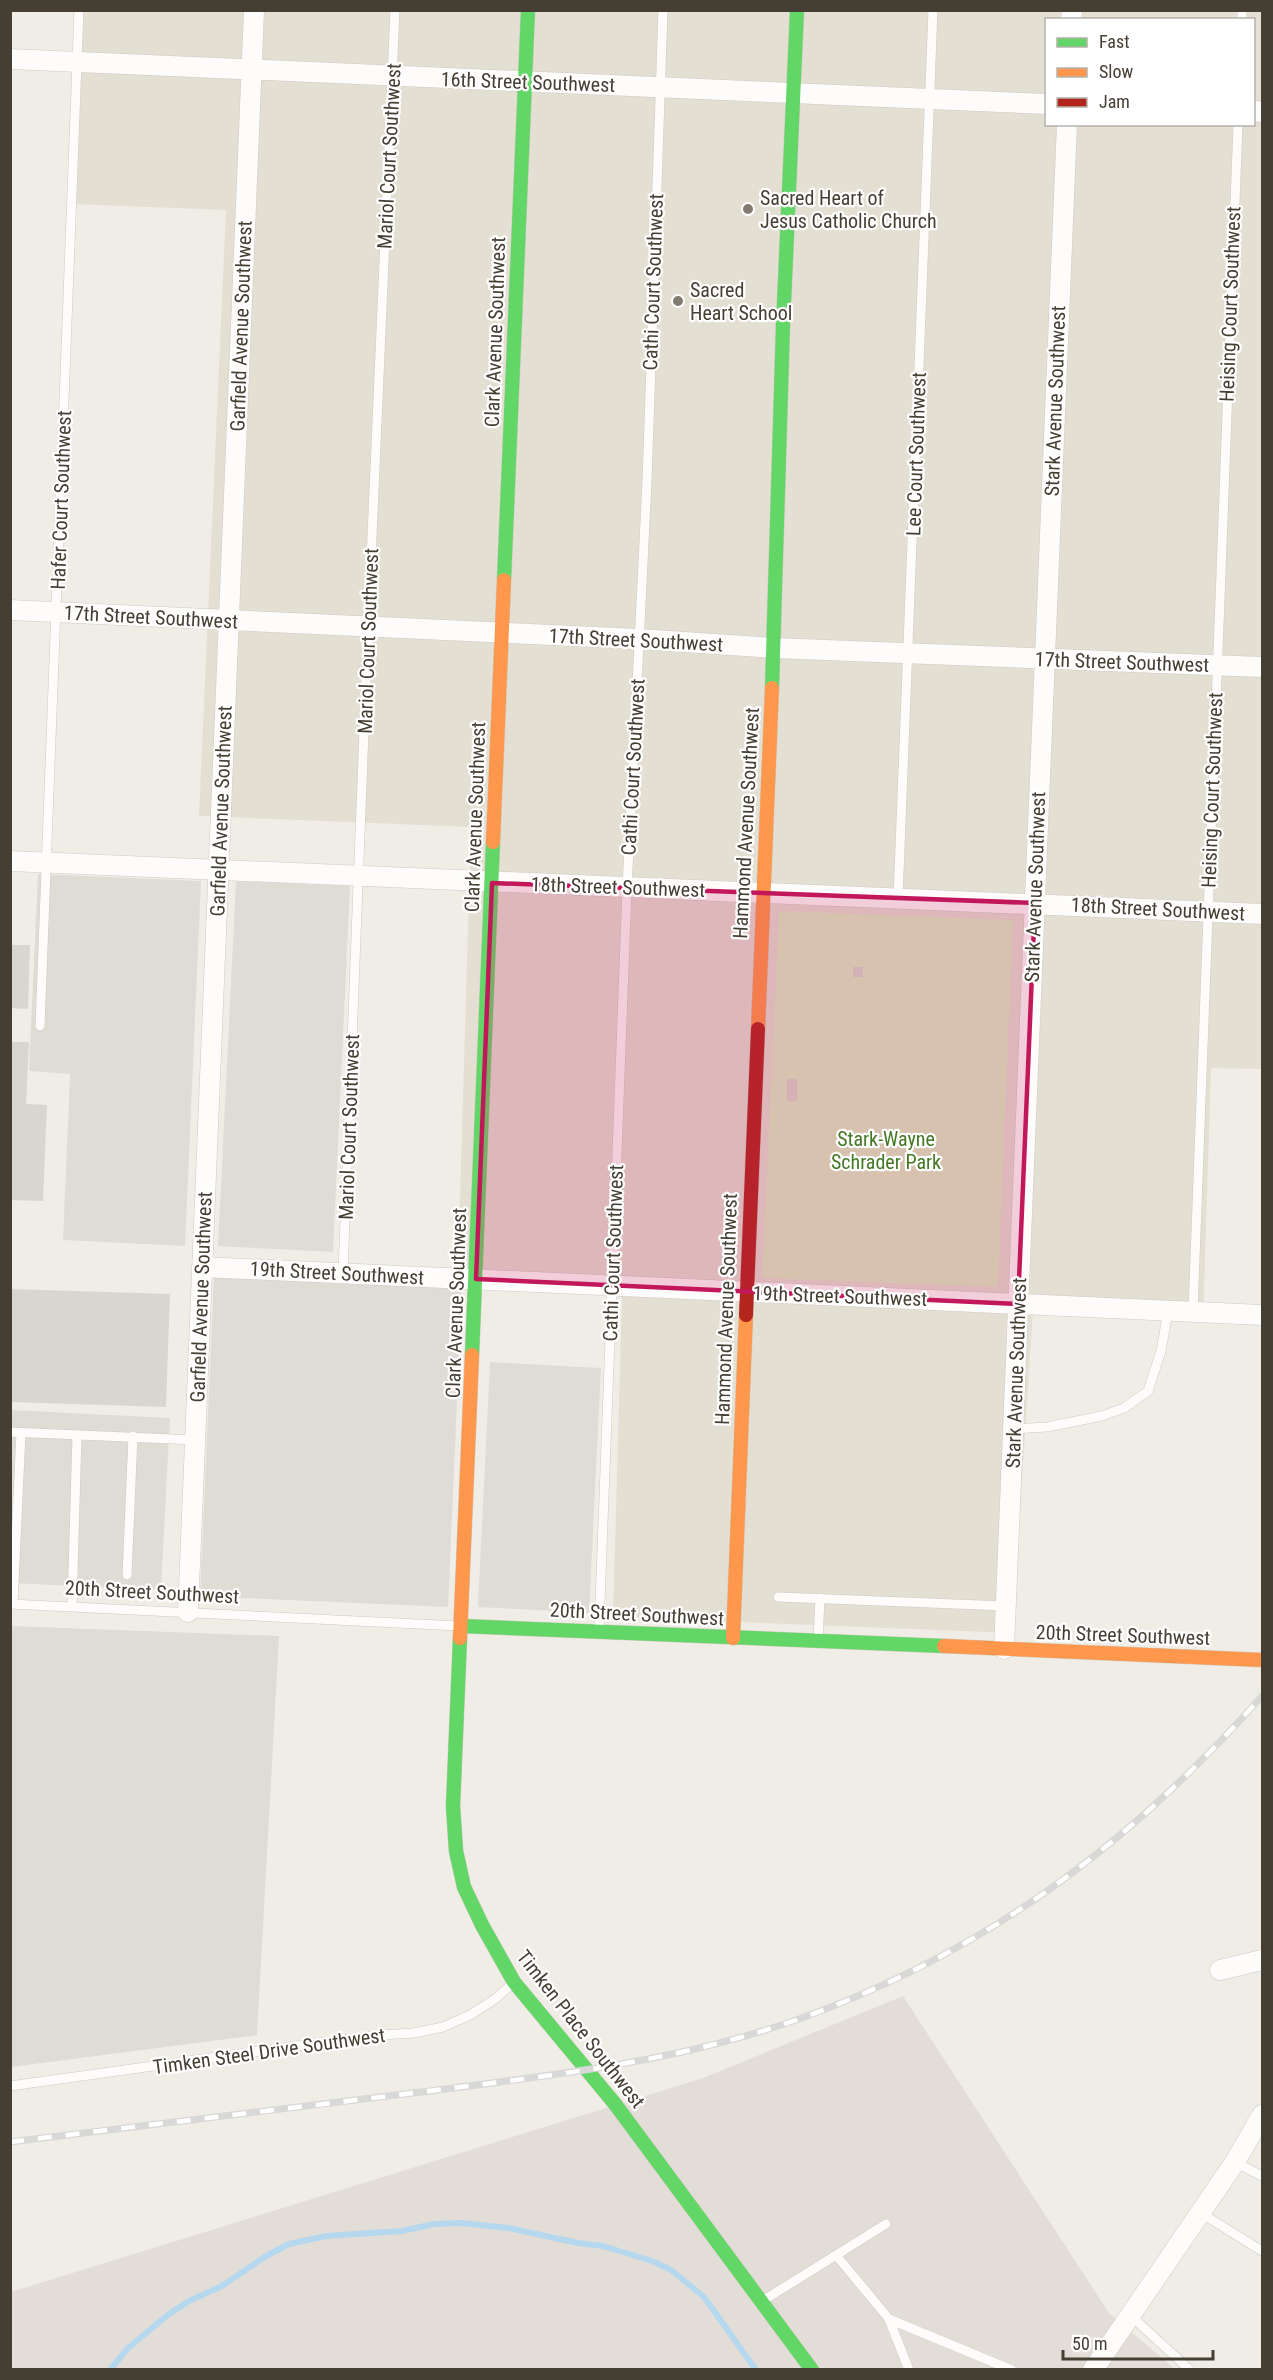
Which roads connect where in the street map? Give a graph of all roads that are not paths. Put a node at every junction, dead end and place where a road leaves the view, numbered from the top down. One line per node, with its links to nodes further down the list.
1 (79, 10): 9 (lane, Hafer Court Southwest)
2 (254, 10): 10 (street, Garfield Avenue Southwest)
3 (395, 10): 11 (lane, Mariol Court Southwest)
4 (528, 10): 12 (street, Clark Avenue Southwest)
5 (663, 10): 13 (lane, Cathi Court Southwest)
6 (797, 10): 14 (street, Hammond Avenue Southwest)
7 (933, 10): 15 (lane, Lee Court Southwest)
8 (10, 59): 9 (street, 16th Street Southwest)
9 (77, 62): 10 (street, 16th Street Southwest); 20 (lane, Hafer Court Southwest)
10 (251, 69): 11 (street, 16th Street Southwest); 21 (street, Garfield Avenue Southwest)
11 (393, 76): 12 (street, 16th Street Southwest); 22 (lane, Mariol Court Southwest)
12 (525, 81): 13 (street, 16th Street Southwest); 23 (street, Clark Avenue Southwest)
13 (660, 87): 14 (street, 16th Street Southwest); 24 (lane, Cathi Court Southwest)
14 (793, 93): 15 (street, 16th Street Southwest); 25 (street, Hammond Avenue Southwest)
15 (930, 99): 16 (street, 16th Street Southwest); 26 (lane, Lee Court Southwest)
16 (1045, 104)
17 (1067, 126): 27 (street, Stark Avenue Southwest)
18 (1238, 126): 28 (lane, Heising Court Southwest)
19 (10, 610): 20 (street, 17th Street Southwest)
20 (57, 612): 21 (street, 17th Street Southwest); 31 (lane, Hafer Court Southwest)
21 (228, 621): 22 (street, 17th Street Southwest); 32 (street, Garfield Avenue Southwest)
22 (368, 628): 23 (street, 17th Street Southwest); 33 (lane, Mariol Court Southwest)
23 (501, 633): 24 (street, 17th Street Southwest); 34 (street, Clark Avenue Southwest)
24 (639, 639): 25 (street, 17th Street Southwest); 35 (lane, Cathi Court Southwest)
25 (774, 648): 26 (street, 17th Street Southwest); 36 (street, Hammond Avenue Southwest)
26 (908, 653): 27 (street, 17th Street Southwest); 37 (lane, Lee Court Southwest)
27 (1044, 659): 28 (street, 17th Street Southwest); 38 (street, Stark Avenue Southwest)
28 (1216, 666): 29 (street, 17th Street Southwest); 39 (lane, Heising Court Southwest)
29 (1263, 667)
30 (10, 861): 31 (street, 18th Street Southwest)
31 (46, 862): 32 (street, 18th Street Southwest); 41 (lane, Hafer Court Southwest)
32 (219, 870): 33 (street, 18th Street Southwest); 42 (street, Garfield Avenue Southwest)
33 (359, 877): 34 (street, 18th Street Southwest); 43 (lane, Mariol Court Southwest)
34 (492, 883): 35 (street, 18th Street Southwest); 44 (street, Clark Avenue Southwest)
35 (627, 888): 36 (street, 18th Street Southwest); 45 (lane, Cathi Court Southwest)
36 (763, 893): 37 (street, 18th Street Southwest); 46 (street, Hammond Avenue Southwest)
37 (898, 898): 38 (street, 18th Street Southwest)
38 (1035, 903): 39 (street, 18th Street Southwest); 47 (street, Stark Avenue Southwest)
39 (1207, 911): 40 (street, 18th Street Southwest); 49 (lane, Heising Court Southwest)
40 (1263, 914)
41 (40, 1026)
42 (202, 1267): 43 (street, 19th Street Southwest); 56 (street, Garfield Avenue Southwest)
43 (343, 1272): 44 (street, 19th Street Southwest)
44 (476, 1279): 45 (street, 19th Street Southwest); 64 (street, Clark Avenue Southwest)
45 (611, 1286): 46 (street, 19th Street Southwest); 65 (lane, Cathi Court Southwest)
46 (746, 1292): 47 (street, 19th Street Southwest); 66 (street, Hammond Avenue Southwest)
47 (1018, 1304): 48 (street, 19th Street Southwest); 51 (street, Stark Avenue Southwest)
48 (1168, 1310): 49 (street, 19th Street Southwest); 51 (lane)
49 (1193, 1311): 50 (street, 19th Street Southwest)
50 (1263, 1315)
51 (1013, 1429): 61 (street, Stark Avenue Southwest)
52 (10, 1432): 53 (lane)
53 (21, 1433): 54 (lane); 60 (lane)
54 (77, 1435): 55 (lane); 62 (lane)
55 (133, 1436): 56 (lane); 57 (lane)
56 (195, 1440): 63 (street, Garfield Avenue Southwest)
57 (127, 1575)
58 (778, 1597): 59 (lane)
59 (820, 1599): 61 (lane); 67 (lane)
60 (12, 1604): 62 (lane, 20th Street Southwest)
61 (1006, 1606): 68 (street, Stark Avenue Southwest)
62 (72, 1608): 63 (lane, 20th Street Southwest)
63 (188, 1612): 64 (lane, 20th Street Southwest)
64 (462, 1626): 65 (street, 20th Street Southwest); 72 (street, Timken Place Southwest)
65 (599, 1632): 66 (street, 20th Street Southwest)
66 (733, 1638): 67 (street, 20th Street Southwest)
67 (818, 1641): 68 (street, 20th Street Southwest)
68 (1004, 1649): 69 (street, 20th Street Southwest)
69 (1263, 1660)
70 (1263, 1960): 71 (street)
71 (1220, 1970)
72 (514, 1982): 73 (lane, Timken Steel Drive Southwest); 81 (street, Timken Place Southwest)
73 (10, 2086)
74 (1263, 2115): 75 (street)
75 (1235, 2162): 76 (lane); 77 (street)
76 (1263, 2176)
77 (1201, 2213): 79 (lane); 82 (street)
78 (886, 2224): 80 (lane)
79 (1263, 2251)
80 (836, 2255): 81 (lane); 83 (lane)
81 (762, 2301): 84 (street, Timken Place Southwest)
82 (1130, 2315): 87 (street); 88 (lane)
83 (890, 2319): 85 (lane); 86 (lane)
84 (812, 2370)
85 (909, 2370)
86 (1012, 2370)
87 (1093, 2370)
88 (1190, 2370)

